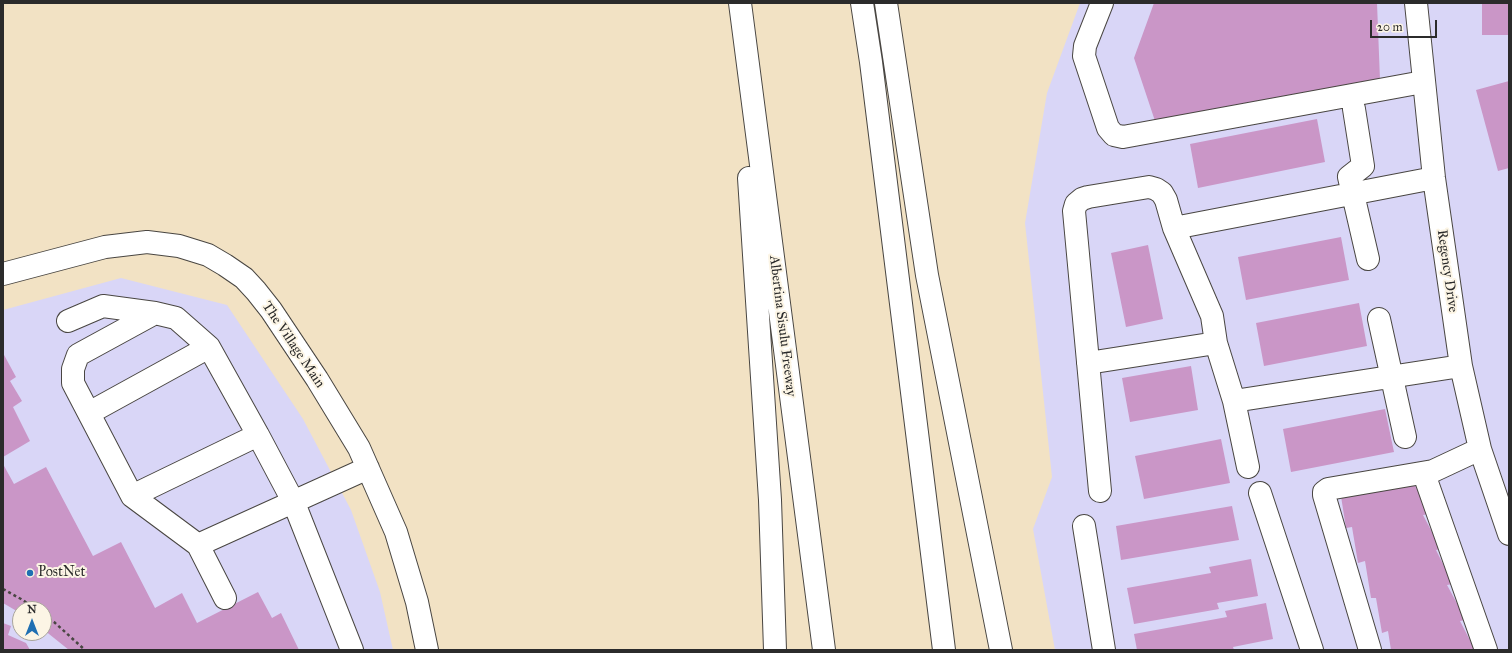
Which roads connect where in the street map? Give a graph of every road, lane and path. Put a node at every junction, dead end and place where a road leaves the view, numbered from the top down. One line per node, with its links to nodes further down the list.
1 (739, 3): 43 (main road); 44 (main road, Albertina Sisulu Freeway)
2 (862, 3): 45 (main road)
3 (886, 3): 46 (main road)
4 (1102, 3): 6 (main road)
5 (1416, 3): 6 (main road, Regency Drive)
6 (1423, 82): 8 (main road, Regency Drive)
7 (1354, 109): 9 (main road)
8 (1434, 178): 9 (main road); 19 (main road, Regency Drive)
9 (1353, 193): 10 (main road); 11 (main road)
10 (1174, 228): 16 (main road); 18 (main road)
11 (1368, 259)
12 (3, 274): 27 (main road, The Village Main)
13 (155, 313): 15 (main road); 17 (main road); 22 (main road)
14 (1379, 319): 20 (main road)
15 (68, 321)
16 (1216, 343): 18 (main road); 21 (main road)
17 (209, 347): 22 (main road); 23 (main road)
18 (1088, 363): 29 (main road)
19 (1461, 366): 20 (main road); 25 (main road, Regency Drive)
20 (1392, 377): 21 (main road); 24 (main road)
21 (1234, 401): 26 (main road)
22 (89, 412): 31 (main road)
23 (258, 435): 31 (main road); 32 (main road)
24 (1405, 437)
25 (1480, 449): 28 (main road); 34 (main road, Regency Drive)
26 (1248, 467)
27 (368, 468): 32 (main road); 42 (main road, The Village Main)
28 (1424, 474): 49 (main road); 50 (main road)
29 (1100, 491)
30 (1260, 493): 48 (main road)
31 (132, 496): 35 (main road)
32 (294, 503): 35 (main road); 41 (main road)
33 (1084, 526): 47 (main road)
34 (1509, 534)
35 (198, 546): 37 (main road)
36 (3, 589): 38 (path)
37 (225, 598)
38 (24, 601)
39 (52, 621): 40 (path)
40 (85, 650)
41 (352, 650)
42 (427, 650)
43 (775, 650)
44 (824, 650)
45 (944, 650)
46 (1001, 650)
47 (1104, 650)
48 (1312, 650)
49 (1370, 650)
50 (1486, 650)

